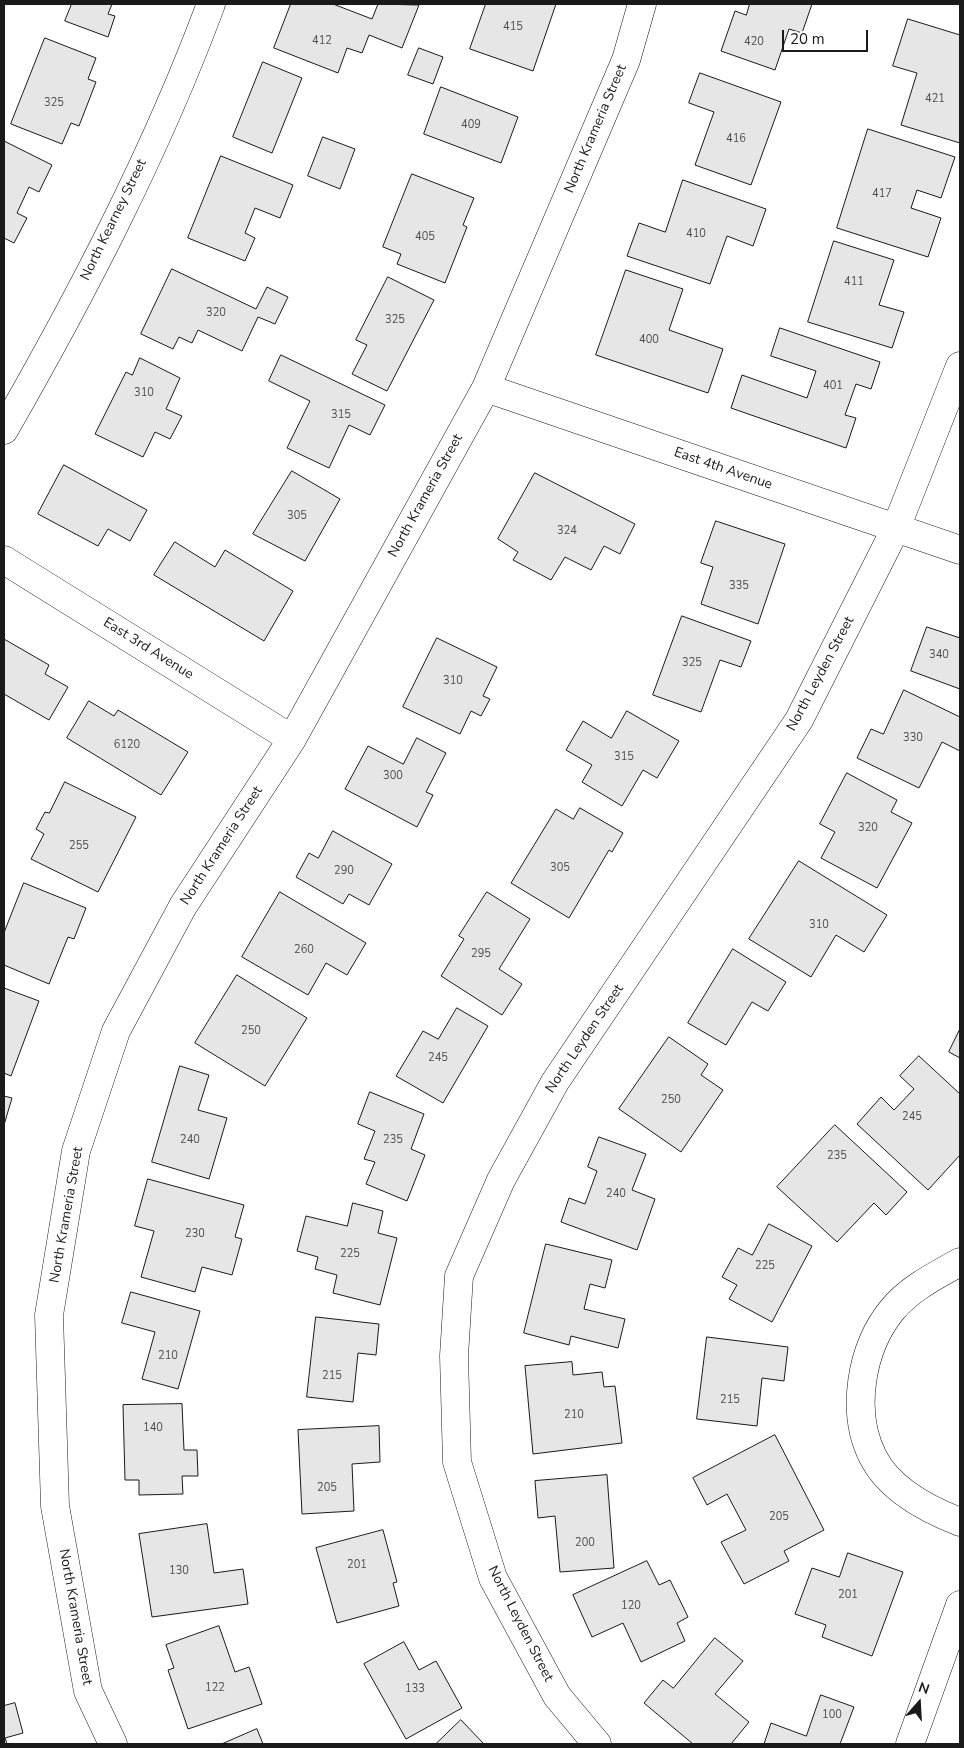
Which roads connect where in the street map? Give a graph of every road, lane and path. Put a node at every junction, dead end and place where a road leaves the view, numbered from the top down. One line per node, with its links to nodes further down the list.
1 (211, 4): 5 (street, North Kearney Street)
2 (642, 4): 4 (street, North Krameria Street)
3 (960, 366): 6 (street, North Leyden Street)
4 (486, 388): 6 (street, East 4th Avenue); 9 (street, North Krameria Street)
5 (4, 430)
6 (896, 528): 7 (street, East 4th Avenue); 14 (street, North Leyden Street)
7 (960, 550)
8 (4, 560): 9 (street, East 3rd Avenue)
9 (292, 738): 13 (street, North Krameria Street)
10 (960, 1262): 11 (street)
11 (960, 1522)
12 (960, 1605): 15 (street)
13 (113, 1744)
14 (597, 1744)
15 (910, 1744)

